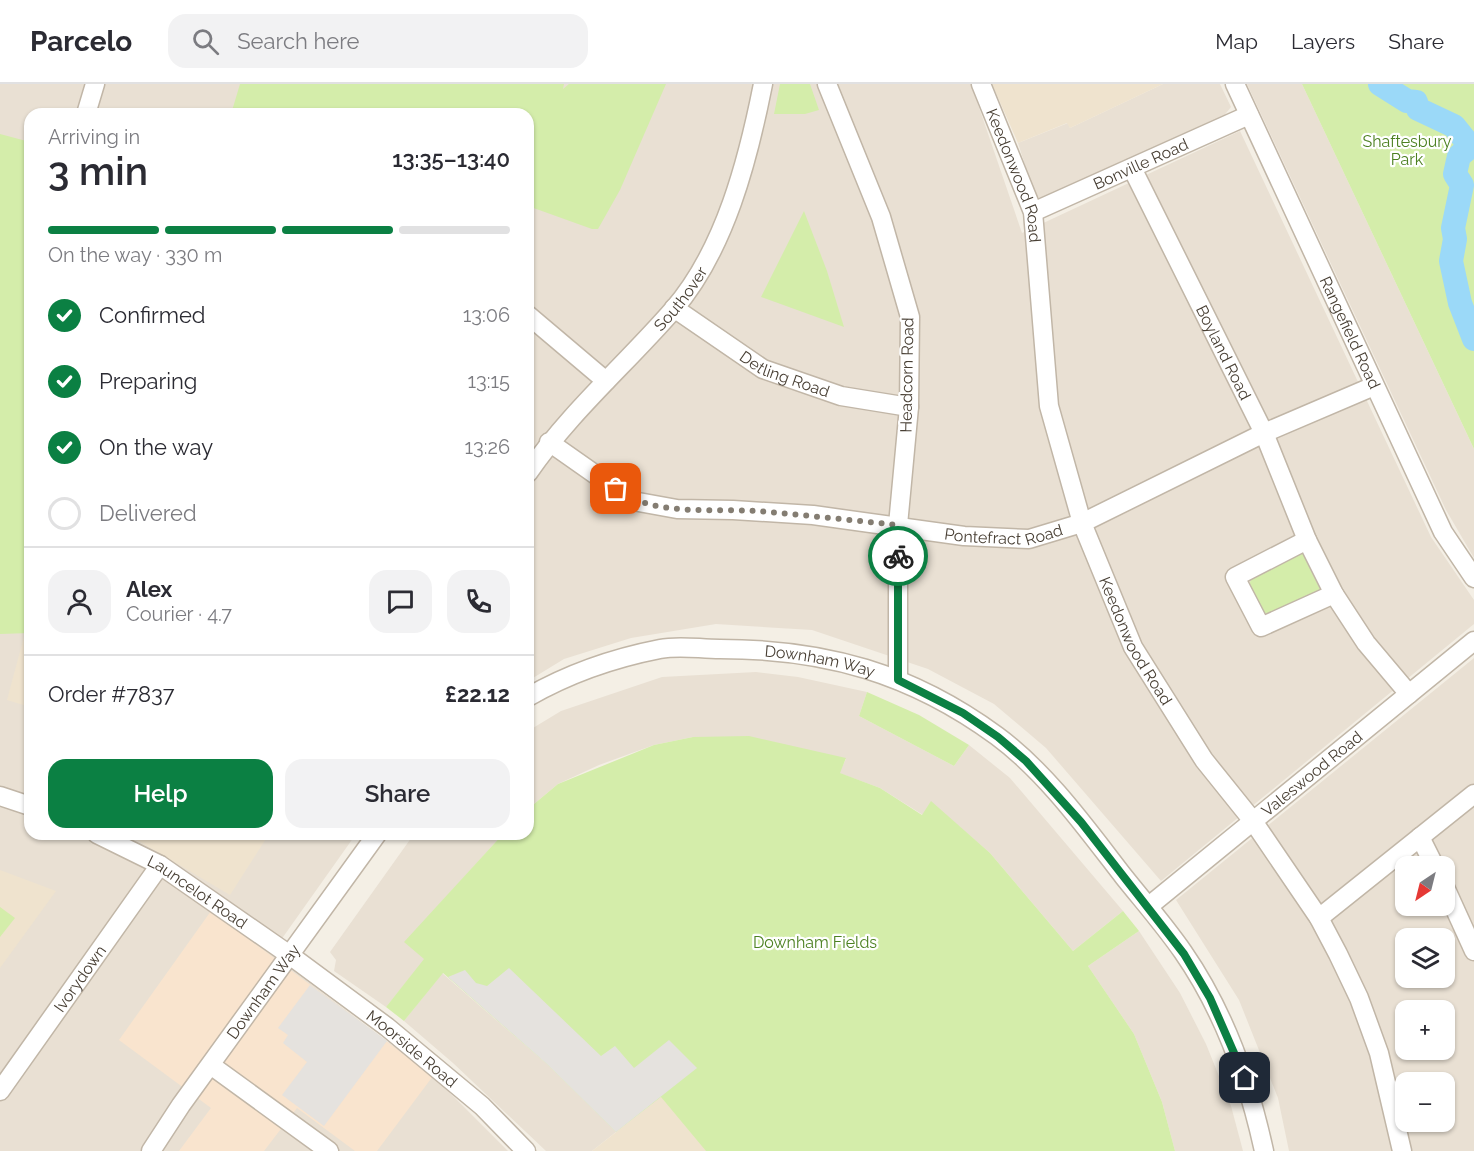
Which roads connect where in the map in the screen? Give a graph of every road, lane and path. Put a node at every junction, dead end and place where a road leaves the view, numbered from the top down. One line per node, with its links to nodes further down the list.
1 (94, 84): 6 (street)
2 (763, 84): 10 (street, Southover)
3 (827, 84): 14 (street, Headcorn Road)
4 (981, 84): 9 (street, Keedonwood Road)
5 (1235, 84): 7 (street, Rangefield Road)
6 (88, 108)
7 (1249, 115): 8 (street, Bonville Road); 13 (street, Rangefield Road)
8 (1132, 168): 9 (street, Bonville Road); 15 (street, Boyland Road)
9 (1033, 212): 18 (street, Keedonwood Road)
10 (674, 308): 12 (street, Southover); 14 (street, Detling Road)
11 (534, 320): 12 (street)
12 (606, 381): 16 (street, Southover)
13 (1374, 386): 15 (street, Pontefract Road); 21 (street, Rangefield Road)
14 (909, 407): 19 (street, Headcorn Road)
15 (1264, 433): 18 (street, Pontefract Road); 20 (street, Boyland Road)
16 (549, 442): 17 (street, Southover); 19 (street, Pontefract Road)
17 (534, 464)
18 (1083, 523): 19 (street, Pontefract Road); 30 (street, Keedonwood Road)
19 (898, 525): 24 (street, Headcorn Road)
20 (1307, 540): 22 (street, Boyland Road); 22 (street)
21 (1474, 578)
22 (1334, 594): 26 (street, Boyland Road)
23 (1474, 641): 26 (street, Valeswood Road)
24 (898, 680): 25 (street, Downham Way); 36 (street, Downham Way)
25 (534, 694)
26 (1409, 694): 30 (street, Valeswood Road)
27 (1474, 794): 31 (street)
28 (0, 796): 29 (street)
29 (24, 804)
30 (1253, 821): 36 (street, Valeswood Road); 38 (street, Keedonwood Road)
31 (1420, 837): 34 (street); 38 (street)
32 (109, 840): 35 (street, Launcelot Road)
33 (373, 840): 40 (street, Downham Way)
34 (1430, 856)
35 (160, 865): 40 (street, Launcelot Road); 42 (street, Ivorydown)
36 (1149, 906): 46 (street, Downham Way)
37 (1455, 909): 39 (street)
38 (1319, 918): 47 (street, Keedonwood Road)
39 (1474, 951)
40 (291, 956): 41 (street, Downham Way); 45 (street, Moorside Road)
41 (212, 1066): 43 (street, Downham Way); 44 (street)
42 (0, 1091)
43 (151, 1151)
44 (329, 1151)
45 (526, 1151)
46 (1264, 1151)
47 (1402, 1151)

